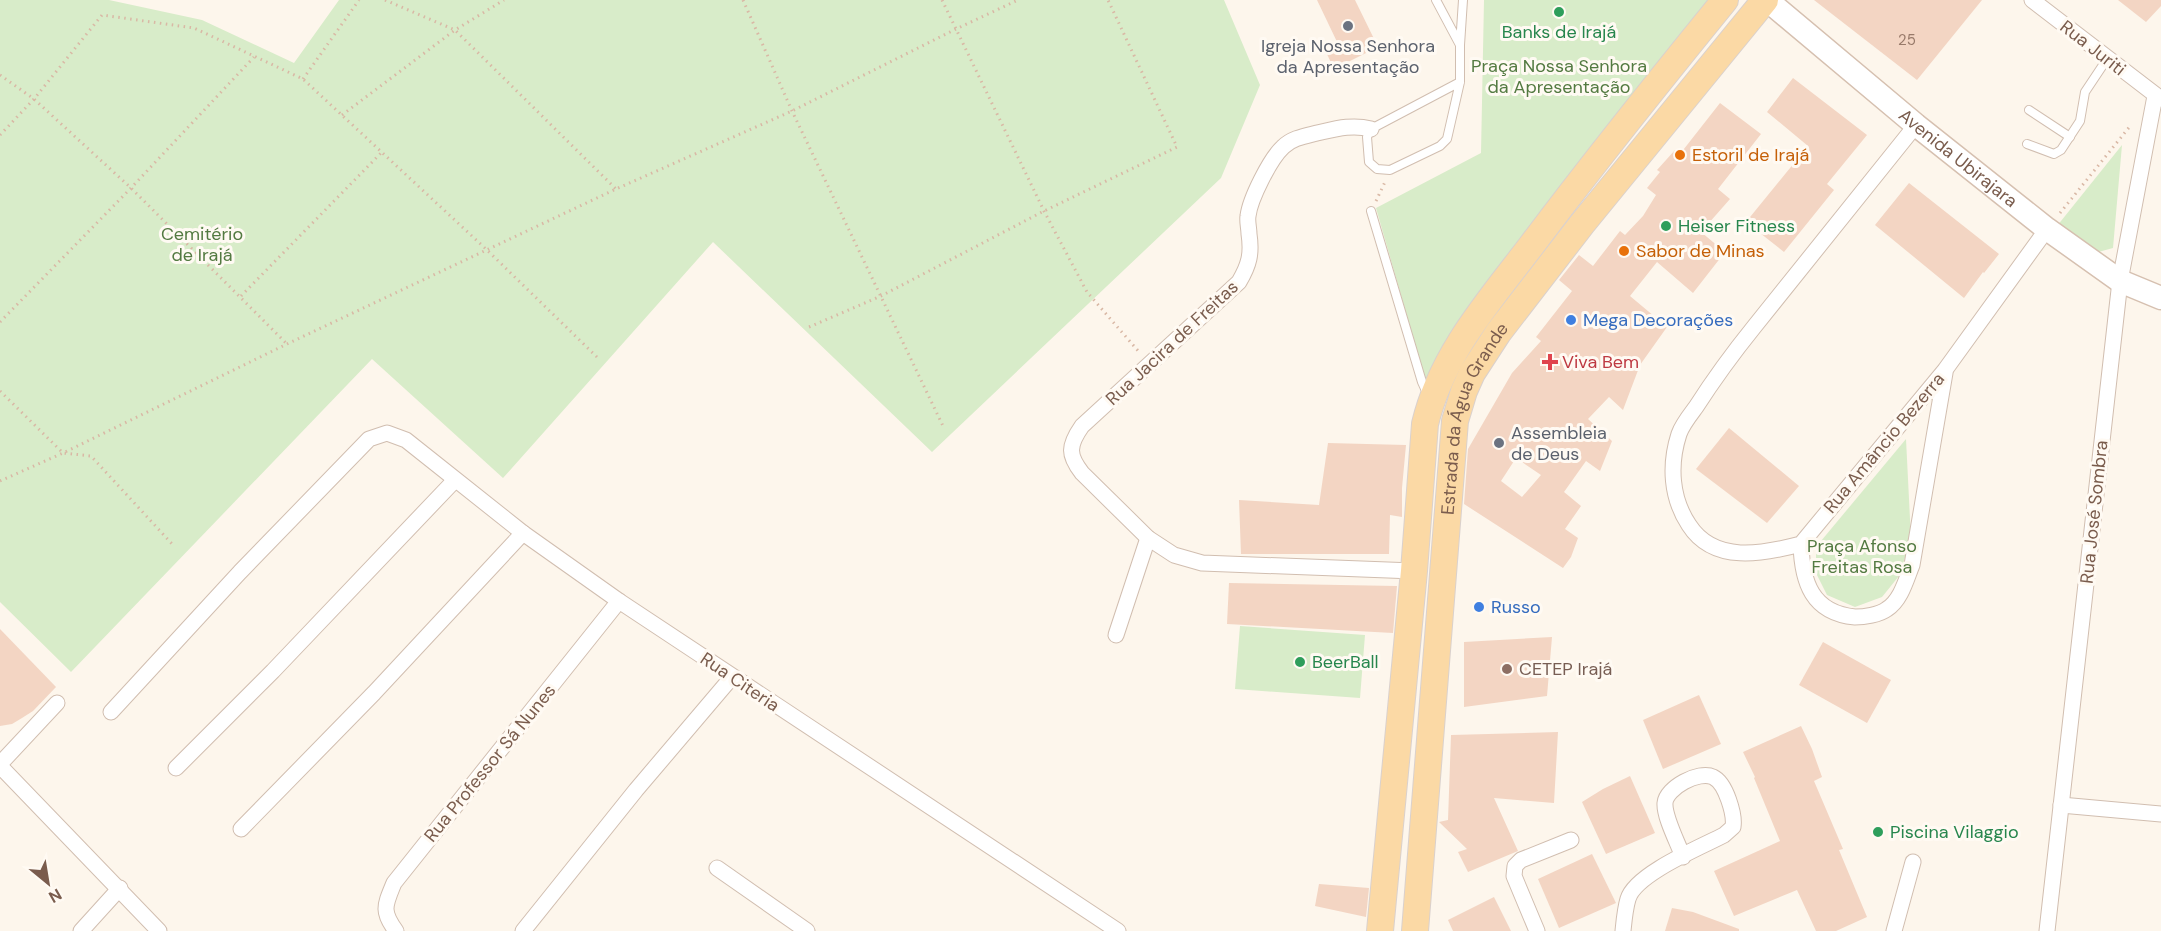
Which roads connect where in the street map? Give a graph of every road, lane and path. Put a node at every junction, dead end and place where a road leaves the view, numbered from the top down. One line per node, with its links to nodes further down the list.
1 (359, 0): 19 (path)
2 (385, 0): 14 (path)
3 (504, 0): 14 (path)
4 (743, 0): 24 (path)
5 (942, 0): 13 (path)
6 (1018, 0): 13 (path)
7 (1108, 0): 36 (path)
8 (1436, 0): 15 (lane)
9 (1463, 0): 15 (lane)
10 (1725, 0): 51 (main road, Estrada da Água Grande)
11 (1766, 0): 27 (street, Avenida Ubirajara); 76 (main road, Estrada da Água Grande)
12 (2032, 0): 17 (street, Rua Juriti)
13 (956, 29): 24 (path); 36 (path)
14 (455, 30): 25 (path); 35 (path)
15 (1460, 45): 20 (lane)
16 (254, 57): 19 (path); 22 (path); 34 (path)
17 (2107, 58): 21 (street, Rua Juriti); 30 (lane)
18 (0, 75): 22 (path)
19 (303, 79): 25 (path)
20 (1460, 82): 28 (lane); 33 (lane)
21 (2158, 98): 40 (street, Rua José Sombra)
22 (34, 99): 29 (path); 34 (path)
23 (2029, 110): 30 (lane)
24 (792, 111): 35 (path); 41 (path)
25 (342, 114): 32 (path)
26 (2133, 123): 38 (path)
27 (1916, 125): 38 (street, Avenida Ubirajara); 58 (street)
28 (1371, 129): 33 (lane); 48 (street, Rua Jacira de Freitas)
29 (0, 135)
30 (2070, 137): 31 (lane)
31 (2027, 144)
32 (382, 152): 39 (path); 42 (path)
33 (1390, 170): 37 (path)
34 (131, 188): 42 (path); 44 (path)
35 (616, 189): 39 (path)
36 (1044, 211): 41 (path); 48 (path)
37 (1371, 211): 51 (lane)
38 (2047, 229): 40 (street, Avenida Ubirajara); 49 (street, Rua Amâncio Bezerra)
39 (487, 250): 46 (path); 47 (path)
40 (2120, 281): 43 (street, Avenida Ubirajara); 68 (street, Rua José Sombra)
41 (881, 296): 45 (path); 52 (path)
42 (240, 297): 46 (path)
43 (2161, 298)
44 (0, 322)
45 (809, 327)
46 (287, 344): 53 (path)
47 (599, 359)
48 (1150, 364): 57 (street, Rua Jacira de Freitas)
49 (1945, 370): 58 (street, Rua Amâncio Bezerra); 58 (street)
50 (0, 391): 53 (path)
51 (1430, 400): 60 (main road, Estrada da Água Grande)
52 (943, 426)
53 (63, 453): 55 (path); 59 (path)
54 (455, 480): 56 (street, Rua Citeria); 65 (street, Rua Citeria); 67 (street)
55 (0, 481)
56 (523, 533): 61 (street, Rua Citeria); 70 (street)
57 (1148, 538): 60 (street); 62 (street)
58 (1800, 544)
59 (173, 545)
60 (1414, 571): 83 (main road, Estrada da Água Grande)
61 (619, 601): 63 (street, Rua Citeria); 79 (street, Rua Professor Sá Nunes)
62 (1116, 635)
63 (732, 677): 80 (street); 82 (street, Rua Citeria)
64 (57, 704): 66 (street)
65 (111, 712)
66 (0, 765): 75 (street)
67 (176, 768)
68 (2061, 805): 69 (street); 87 (street, Rua José Sombra)
69 (2161, 814)
70 (241, 829)
71 (1571, 840): 84 (street)
72 (1683, 857): 72 (street); 85 (street)
73 (1913, 862): 86 (street)
74 (717, 868): 81 (street)
75 (120, 888): 77 (street); 78 (street)
76 (1418, 921)
77 (81, 931)
78 (159, 931)
79 (396, 931)
80 (523, 931)
81 (807, 931)
82 (1118, 931)
83 (1380, 931)
84 (1537, 931)
85 (1623, 931)
86 (1894, 931)
87 (2047, 931)

